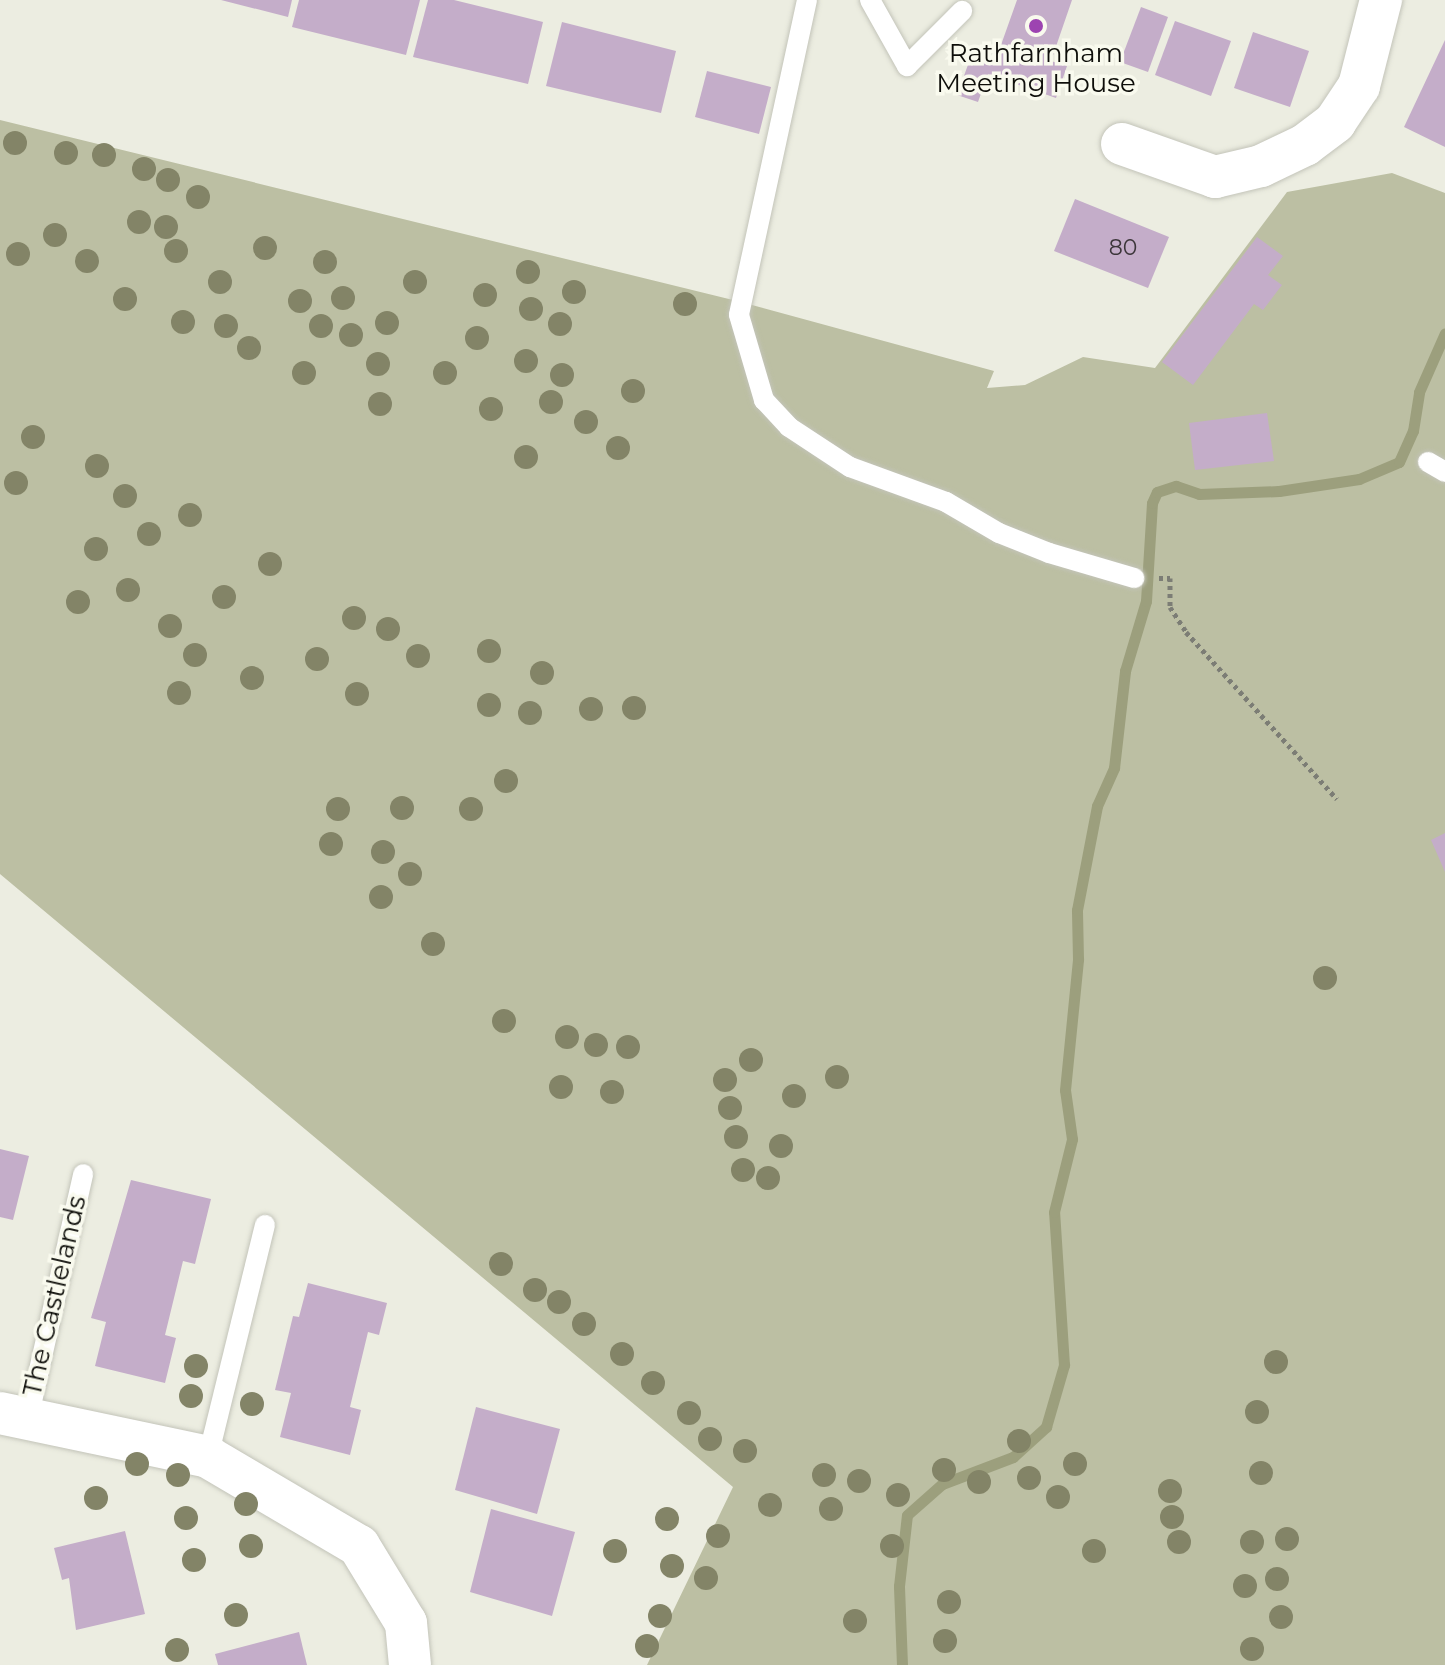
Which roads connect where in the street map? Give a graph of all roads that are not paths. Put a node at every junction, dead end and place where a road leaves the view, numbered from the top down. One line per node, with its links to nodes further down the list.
1 (807, 0): 6 (lane)
2 (870, 0): 4 (lane)
3 (1381, 0): 5 (street)
4 (962, 11)
5 (1122, 144)
6 (1134, 578)
7 (83, 1174): 9 (lane, The Castlelands)
8 (265, 1225): 10 (lane)
9 (8, 1420): 10 (street)
10 (208, 1457): 11 (street)
11 (401, 1662)

